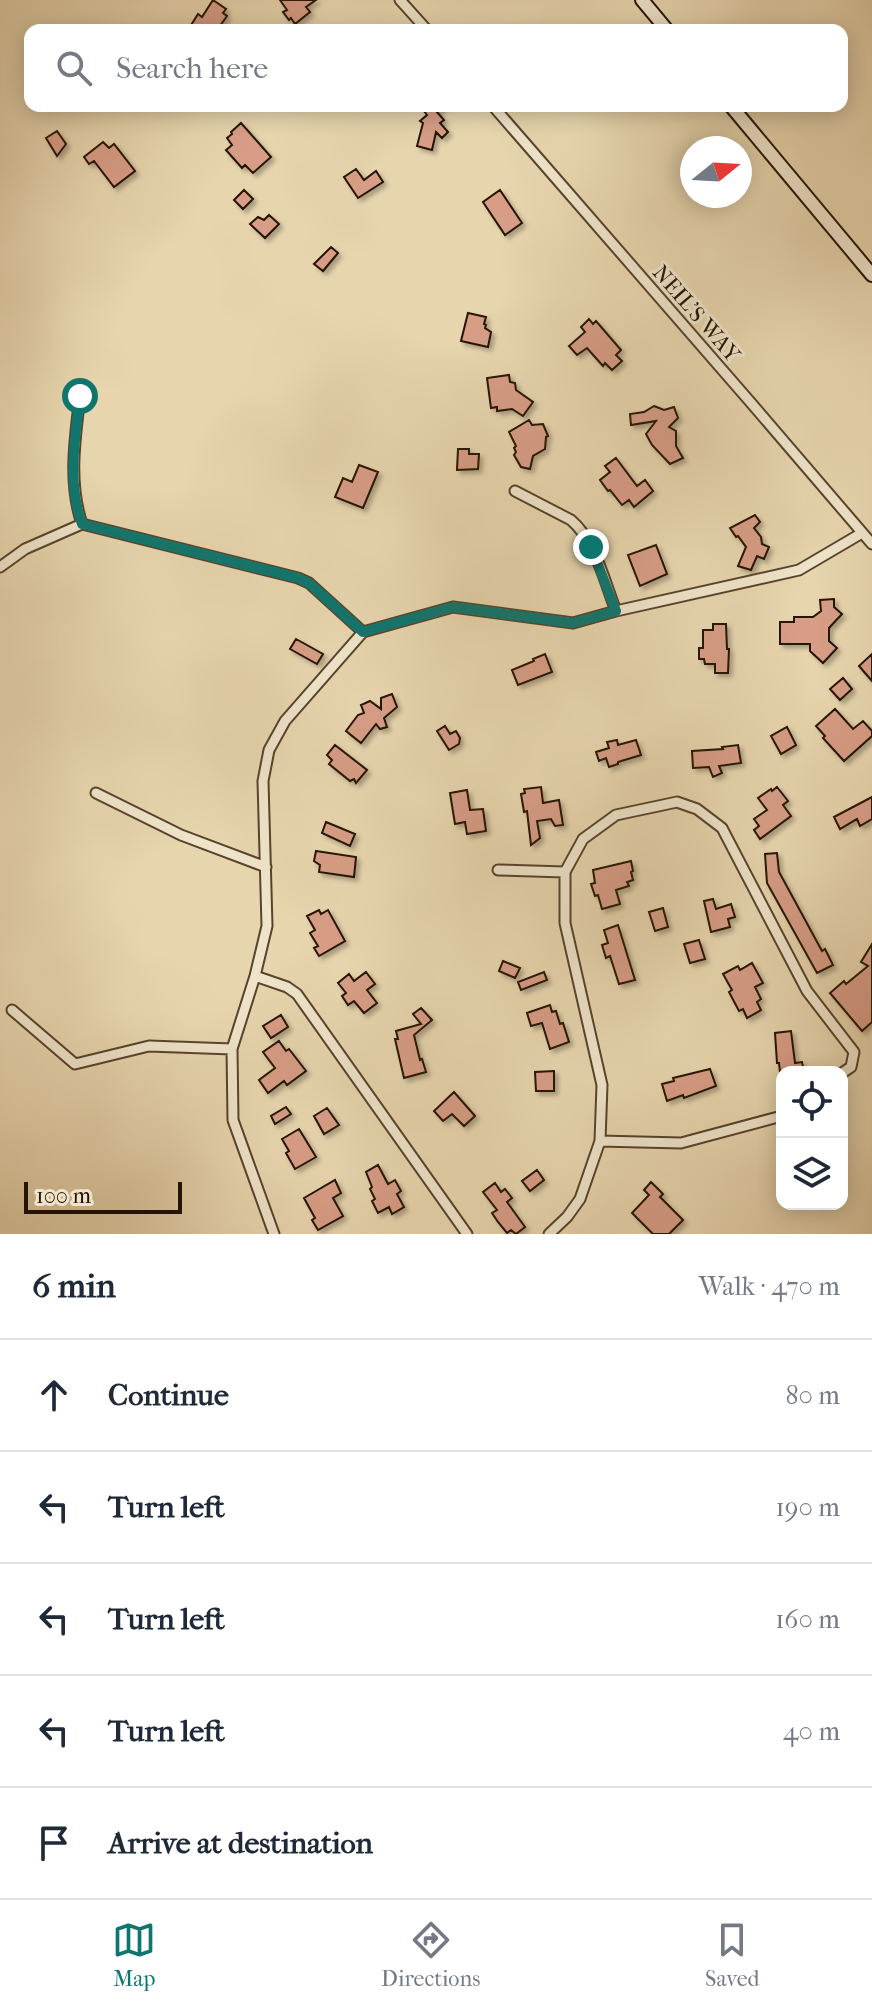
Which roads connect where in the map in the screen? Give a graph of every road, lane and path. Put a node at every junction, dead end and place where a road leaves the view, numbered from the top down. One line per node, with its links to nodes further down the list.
1 (400, 0): 3 (street)
2 (642, 0): 4 (street)
3 (422, 24)
4 (662, 24)
5 (498, 112): 11 (street, NEIL'S WAY)
6 (736, 112): 7 (street)
7 (872, 275)
8 (80, 396): 10 (street)
9 (515, 491): 14 (street)
10 (82, 524): 13 (street); 15 (street)
11 (862, 533): 12 (street, NEIL'S WAY); 14 (street)
12 (872, 544)
13 (0, 567)
14 (616, 611): 15 (street)
15 (363, 632): 17 (street)
16 (96, 793): 17 (street)
17 (266, 867): 20 (street)
18 (498, 870): 19 (street)
19 (565, 872): 23 (street); 25 (street)
20 (255, 976): 22 (street); 27 (street)
21 (12, 1010): 22 (street)
22 (232, 1049): 26 (street)
23 (848, 1069)
24 (776, 1118): 25 (street)
25 (600, 1141): 28 (street)
26 (274, 1234)
27 (467, 1234)
28 (549, 1234)

